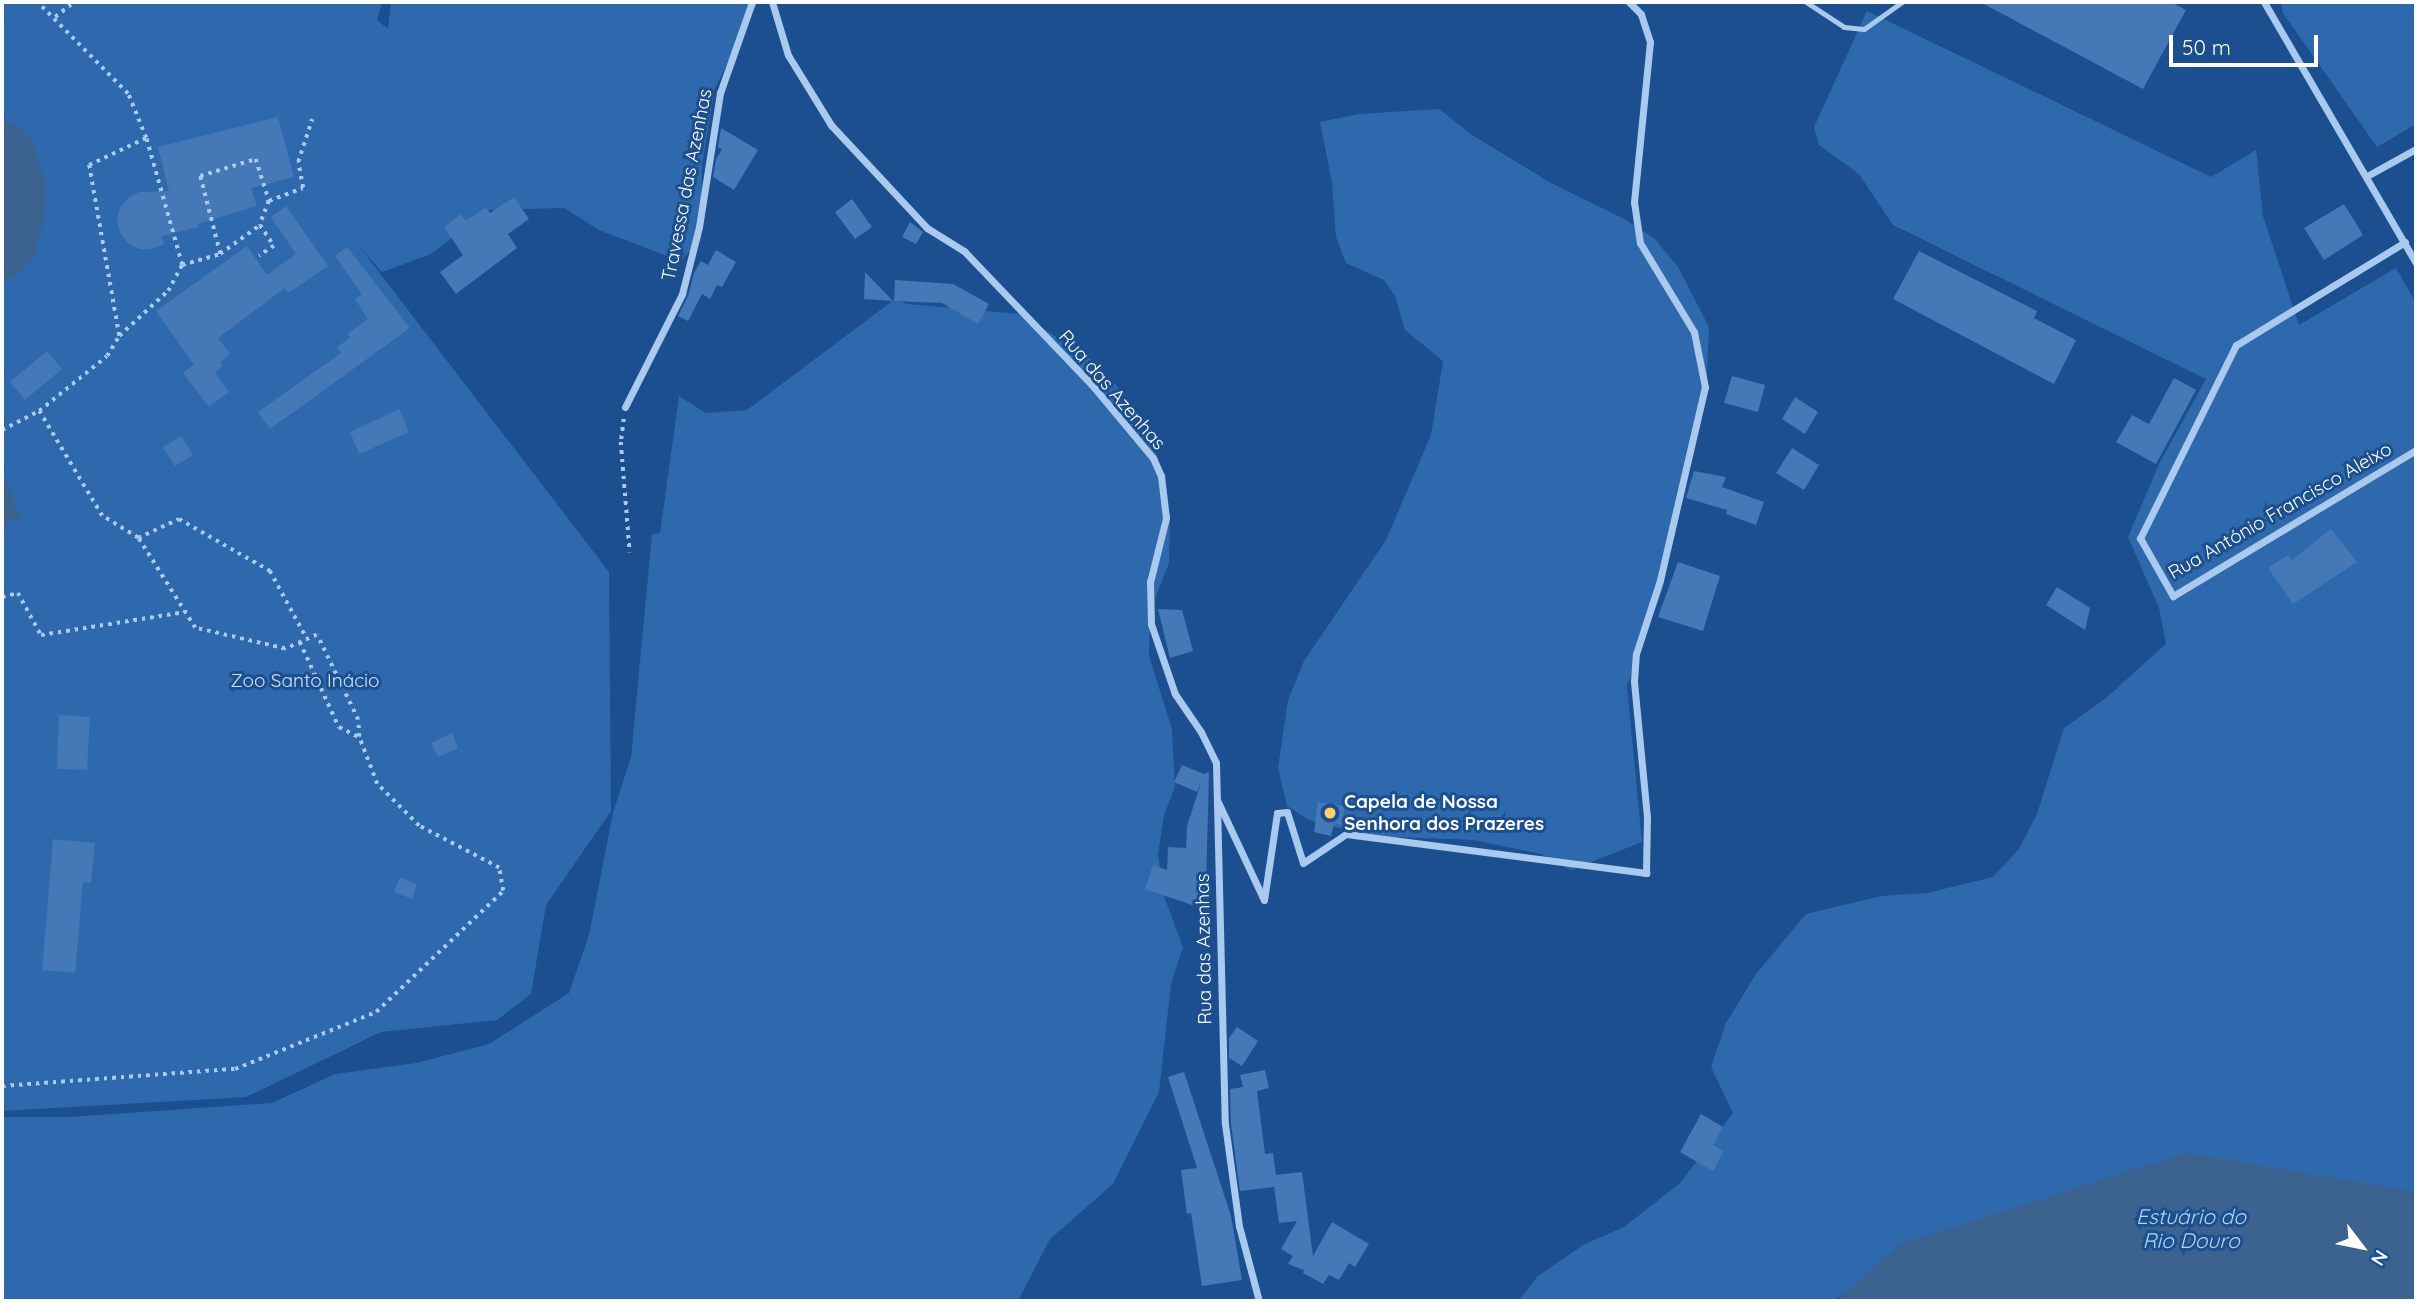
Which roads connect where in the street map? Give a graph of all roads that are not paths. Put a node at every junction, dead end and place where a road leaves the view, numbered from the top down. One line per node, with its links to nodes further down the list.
1 (752, 2): 11 (street, Travessa das Azenhas)
2 (772, 2): 13 (street, Rua das Azenhas)
3 (1629, 2): 13 (street)
4 (1806, 2): 5 (lane)
5 (1902, 2)
6 (2264, 2): 8 (street)
7 (2416, 149): 8 (street)
8 (2367, 176): 9 (street)
9 (2405, 242): 10 (street); 12 (street, Rua António Francisco Aleixo)
10 (2416, 263)
11 (625, 407)
12 (2416, 450)
13 (1218, 802): 14 (street, Rua das Azenhas)
14 (1259, 1301)

